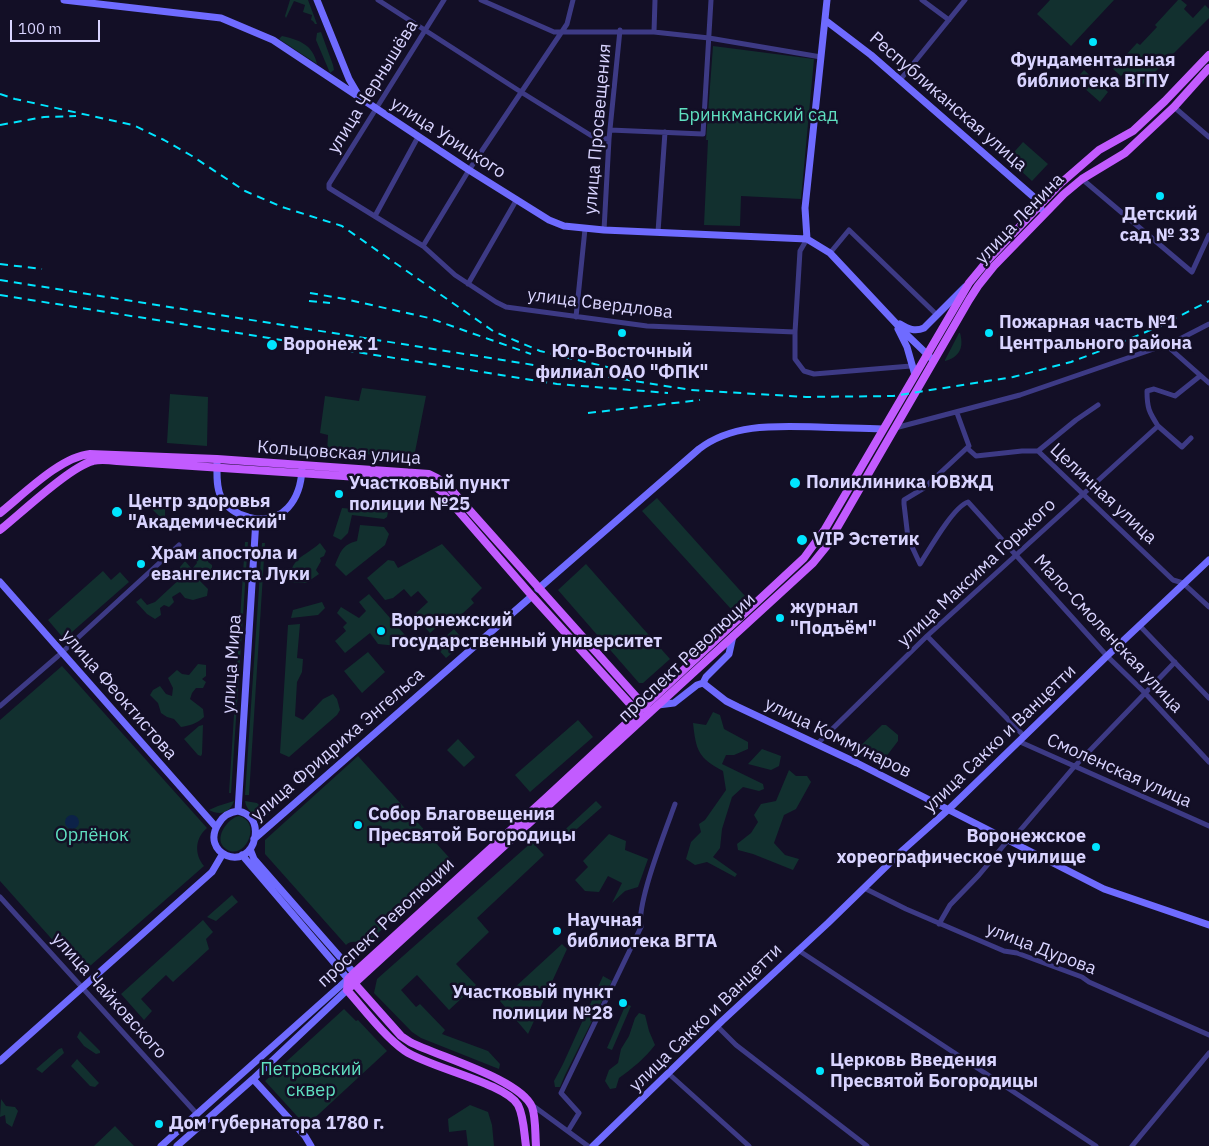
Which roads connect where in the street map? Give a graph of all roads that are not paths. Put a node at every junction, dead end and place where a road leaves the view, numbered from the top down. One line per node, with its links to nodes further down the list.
1 (64, 0): 24 (street, улица Урицкого)
2 (317, 0): 24 (street)
3 (378, 0): 15 (street)
4 (444, 0): 15 (street, улица Чернышёва)
5 (481, 0): 16 (street)
6 (573, 0): 16 (street)
7 (655, 0): 17 (street)
8 (711, 0): 18 (street)
9 (827, 0): 12 (street)
10 (922, 0): 13 (street)
11 (965, 0): 13 (street)
12 (825, 20): 20 (street); 22 (street, Республиканская улица)
13 (949, 20): 22 (street)
14 (620, 30): 16 (street); 17 (street); 27 (street, улица Просвещения)
15 (425, 31): 23 (street); 26 (street, улица Чернышёва)
16 (560, 32): 23 (street)
17 (654, 32): 18 (street)
18 (709, 38): 20 (street); 28 (street)
19 (1209, 55): 36 (main road, улица Ленина)
20 (821, 57): 43 (street)
21 (1209, 68): 25 (main road, улица Ленина)
22 (900, 80): 36 (street, Республиканская улица)
23 (521, 92): 31 (street); 32 (street)
24 (363, 100): 26 (street, улица Урицкого)
25 (1174, 107): 30 (street); 33 (main road, улица Ленина)
26 (376, 110): 29 (street, улица Урицкого); 34 (street, улица Чернышёва)
27 (610, 130): 28 (street); 31 (street, улица Просвещения)
28 (665, 132): 41 (street)
29 (418, 137): 32 (street, улица Урицкого); 38 (street)
30 (1209, 137)
31 (609, 139): 40 (street, улица Просвещения)
32 (469, 170): 35 (street, улица Урицкого); 44 (street)
33 (1082, 179): 37 (main road, улица Ленина); 42 (street)
34 (331, 189): 38 (street, улица Свердлова)
35 (516, 199): 39 (street, улица Урицкого); 47 (street)
36 (1038, 207): 37 (street, Республиканская улица); 46 (main road, улица Ленина)
37 (1045, 212): 54 (main road, улица Ленина)
38 (374, 216): 44 (street, улица Свердлова)
39 (585, 229): 40 (street, улица Урицкого); 49 (street, улица Просвещения)
40 (604, 230): 41 (street, улица Урицкого)
41 (658, 232): 43 (street, улица Урицкого)
42 (1209, 235)
43 (807, 238): 45 (street); 52 (street)
44 (423, 246): 47 (street, улица Свердлова)
45 (830, 253): 48 (street); 50 (street)
46 (969, 283): 48 (street, улица Ленина); 54 (main road, улица Ленина)
47 (468, 284): 49 (street, улица Свердлова)
48 (937, 314): 50 (street, улица Ленина)
49 (576, 317): 52 (street, улица Свердлова)
50 (893, 320): 54 (street); 55 (street)
51 (1209, 324): 53 (street)
52 (794, 332): 55 (street)
53 (1166, 345): 57 (street); 60 (street)
54 (930, 358): 56 (main road, улица Ленина); 62 (main road, улица Ленина)
55 (912, 366): 56 (street)
56 (915, 375): 63 (main road, улица Ленина)
57 (1200, 376): 58 (street); 61 (street)
58 (1209, 384)
59 (1098, 405): 66 (street)
60 (958, 413): 62 (street); 65 (street)
61 (1158, 426): 64 (street); 69 (street, улица Максима Горького)
62 (896, 428): 82 (main road, проспект Революции)
63 (883, 429): 78 (street); 92 (main road, проспект Революции)
64 (1191, 438)
65 (967, 448): 66 (street, Целинная улица); 74 (street, Мало-Смоленская улица)
66 (1038, 451): 69 (street, Целинная улица)
67 (217, 463): 68 (main road, Кольцовская улица); 70 (main road, Кольцовская улица); 71 (street); 72 (main road, Кольцовская улица)
68 (302, 469): 71 (street); 78 (main road, Кольцовская улица); 79 (main road, Кольцовская улица)
69 (1084, 494): 74 (street, улица Максима Горького); 77 (street, Целинная улица)
70 (0, 513)
71 (256, 519): 99 (street, улица Мира)
72 (0, 530)
73 (178, 545): 84 (street)
74 (1015, 556): 83 (street, улица Максима Горького); 85 (street, Мало-Смоленская улица)
75 (1209, 560): 77 (street, улица Сакко и Ванцетти)
76 (0, 582): 84 (street, улица Феоктистова)
77 (1183, 583): 80 (street, Целинная улица); 81 (street, улица Сакко и Ванцетти)
78 (538, 589): 79 (main road); 92 (main road, Кольцовская улица)
79 (532, 596): 92 (main road, Кольцовская улица); 102 (street, улица Фридриха Энгельса)
80 (1209, 607)
81 (1139, 625): 85 (street, улица Сакко и Ванцетти); 86 (street)
82 (733, 636): 87 (street); 90 (main road, проспект Революции)
83 (927, 636): 93 (street, Смоленская улица); 94 (street, улица Максима Горького)
84 (62, 652): 91 (street); 100 (street, улица Феоктистова)
85 (1107, 656): 88 (street, Мало-Смоленская улица); 93 (street, улица Сакко и Ванцетти)
86 (1175, 662): 88 (street); 89 (street)
87 (703, 683): 90 (street); 94 (street, улица Коммунаров)
88 (1144, 692): 95 (street, Мало-Смоленская улица); 96 (street)
89 (1209, 698)
90 (658, 705): 92 (main road, проспект Революции)
91 (0, 706)
92 (644, 712): 112 (main road, проспект Революции)
93 (1021, 738): 96 (street, Смоленская улица); 98 (street, улица Сакко и Ванцетти)
94 (817, 744): 98 (street, улица Коммунаров)
95 (1209, 762)
96 (1074, 767): 101 (street, Смоленская улица); 103 (street)
97 (675, 804): 125 (street)
98 (949, 809): 103 (street, улица Коммунаров); 107 (street, улица Сакко и Ванцетти)
99 (238, 811): 100 (street, улица Фридриха Энгельса); 102 (street, улица Фридриха Энгельса)
100 (216, 826): 105 (street)
101 (1209, 826)
102 (254, 839): 104 (street, улица Фридриха Энгельса)
103 (1009, 839): 109 (street); 110 (street, улица Коммунаров)
104 (250, 849): 106 (street, улица Фридриха Энгельса); 112 (street)
105 (222, 855): 106 (street); 113 (street)
106 (242, 856): 112 (street)
107 (864, 888): 109 (street, улица Дурова); 111 (street, улица Сакко и Ванцетти)
108 (0, 897): 113 (street, улица Чайковского)
109 (940, 924): 116 (street, улица Дурова)
110 (1209, 925)
111 (798, 950): 115 (street, улица Сакко и Ванцетти); 134 (street)
112 (352, 978): 114 (main road, проспект Революции); 118 (street, проспект Революции); 123 (main road)
113 (82, 987): 119 (street); 124 (street, улица Чайковского)
114 (347, 990): 120 (street, проспект Революции); 129 (main road)
115 (717, 1026): 121 (street, улица Сакко и Ванцетти); 133 (street)
116 (1209, 1035)
117 (1209, 1052): 135 (street)
118 (259, 1059): 120 (street); 124 (street, проспект Революции)
119 (0, 1061)
120 (266, 1066): 122 (street, проспект Революции)
121 (670, 1074): 131 (street, улица Сакко и Ванцетти); 132 (street)
122 (253, 1079): 127 (street, проспект Революции); 128 (street)
123 (531, 1105): 125 (street); 130 (main road)
124 (197, 1114): 126 (street, проспект Революции)
125 (568, 1131): 131 (street)
126 (161, 1146)
127 (177, 1146)
128 (311, 1146)
129 (526, 1146)
130 (536, 1146)
131 (594, 1146)
132 (749, 1146)
133 (868, 1146)
134 (1096, 1146)
135 (1132, 1146)

